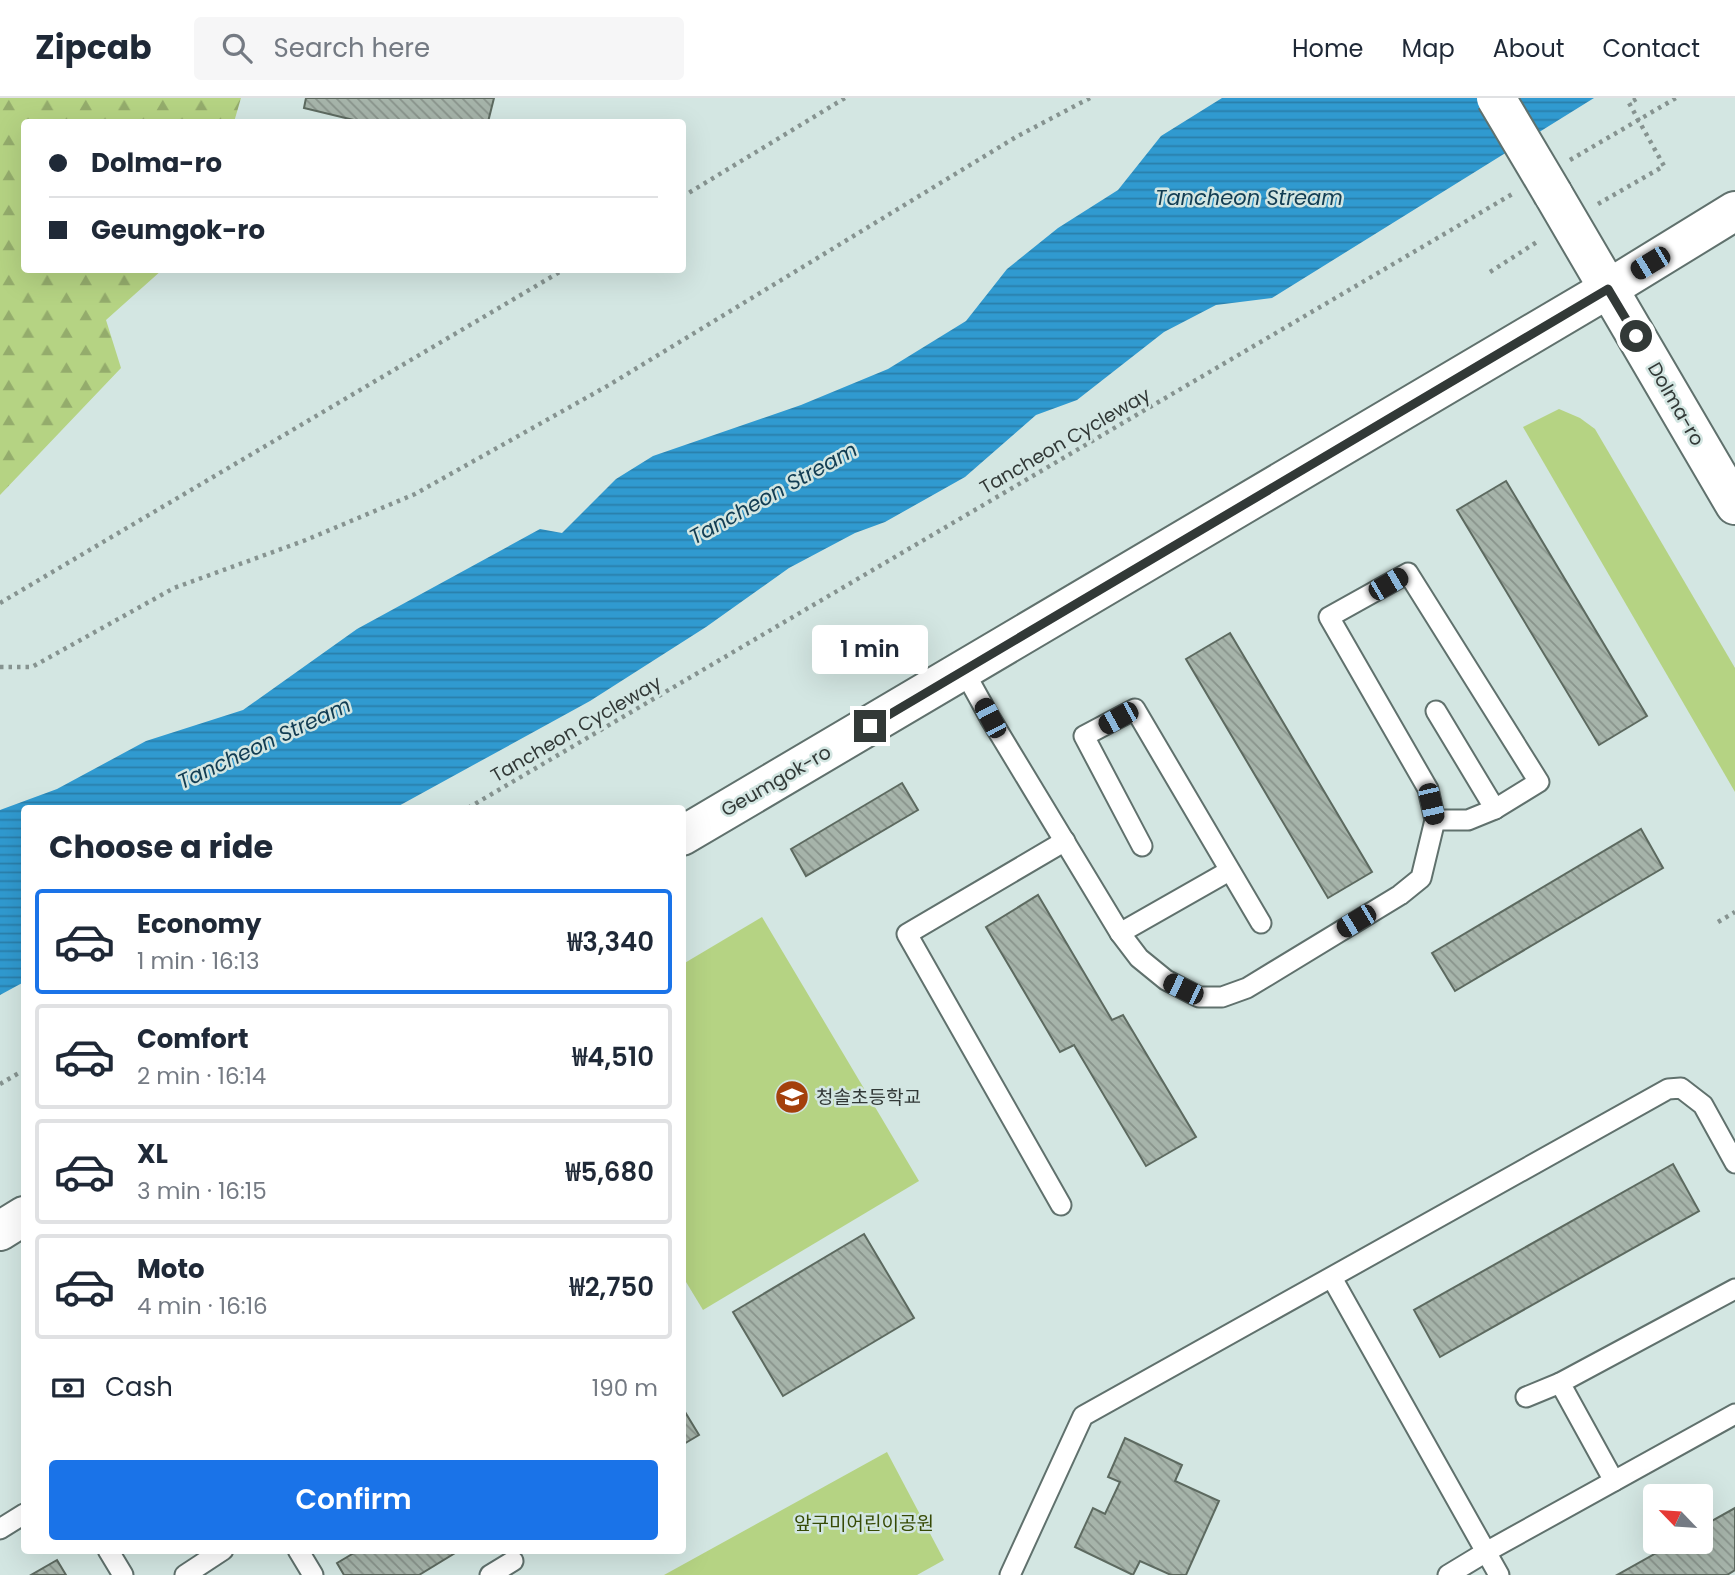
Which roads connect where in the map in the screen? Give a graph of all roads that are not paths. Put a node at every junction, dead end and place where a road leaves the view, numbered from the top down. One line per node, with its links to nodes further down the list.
1 (1496, 98): 3 (main road, Dolma-ro, bridge)
2 (1735, 211): 3 (main road, Geumgok-ro)
3 (1608, 289): 4 (main road, Dolma-ro); 5 (main road, Geumgok-ro)
4 (1735, 505)
5 (964, 671): 9 (main road, Geumgok-ro); 10 (lane)
6 (1436, 710): 7 (lane)
7 (1494, 809): 8 (lane); 8 (lane)
8 (1434, 820): 14 (lane)
9 (686, 834)
10 (1065, 841): 14 (lane); 16 (lane)
11 (1142, 846): 12 (lane)
12 (1229, 871): 13 (lane); 14 (lane)
13 (1261, 923)
14 (1120, 933)
15 (1735, 1163): 19 (lane)
16 (1061, 1205)
17 (21, 1218): 18 (main road)
18 (0, 1231)
19 (1332, 1278): 25 (lane); 34 (lane)
20 (1735, 1289): 21 (lane)
21 (1560, 1383): 22 (lane); 24 (lane)
22 (1525, 1397)
23 (1735, 1414): 24 (lane)
24 (1614, 1481): 25 (lane)
25 (1486, 1552): 35 (lane); 36 (lane)
26 (110, 1554): 30 (lane)
27 (217, 1554): 31 (lane)
28 (301, 1554): 32 (lane)
29 (513, 1561): 33 (lane)
30 (122, 1575)
31 (185, 1575)
32 (313, 1575)
33 (490, 1575)
34 (1010, 1575)
35 (1448, 1575)
36 (1499, 1575)

